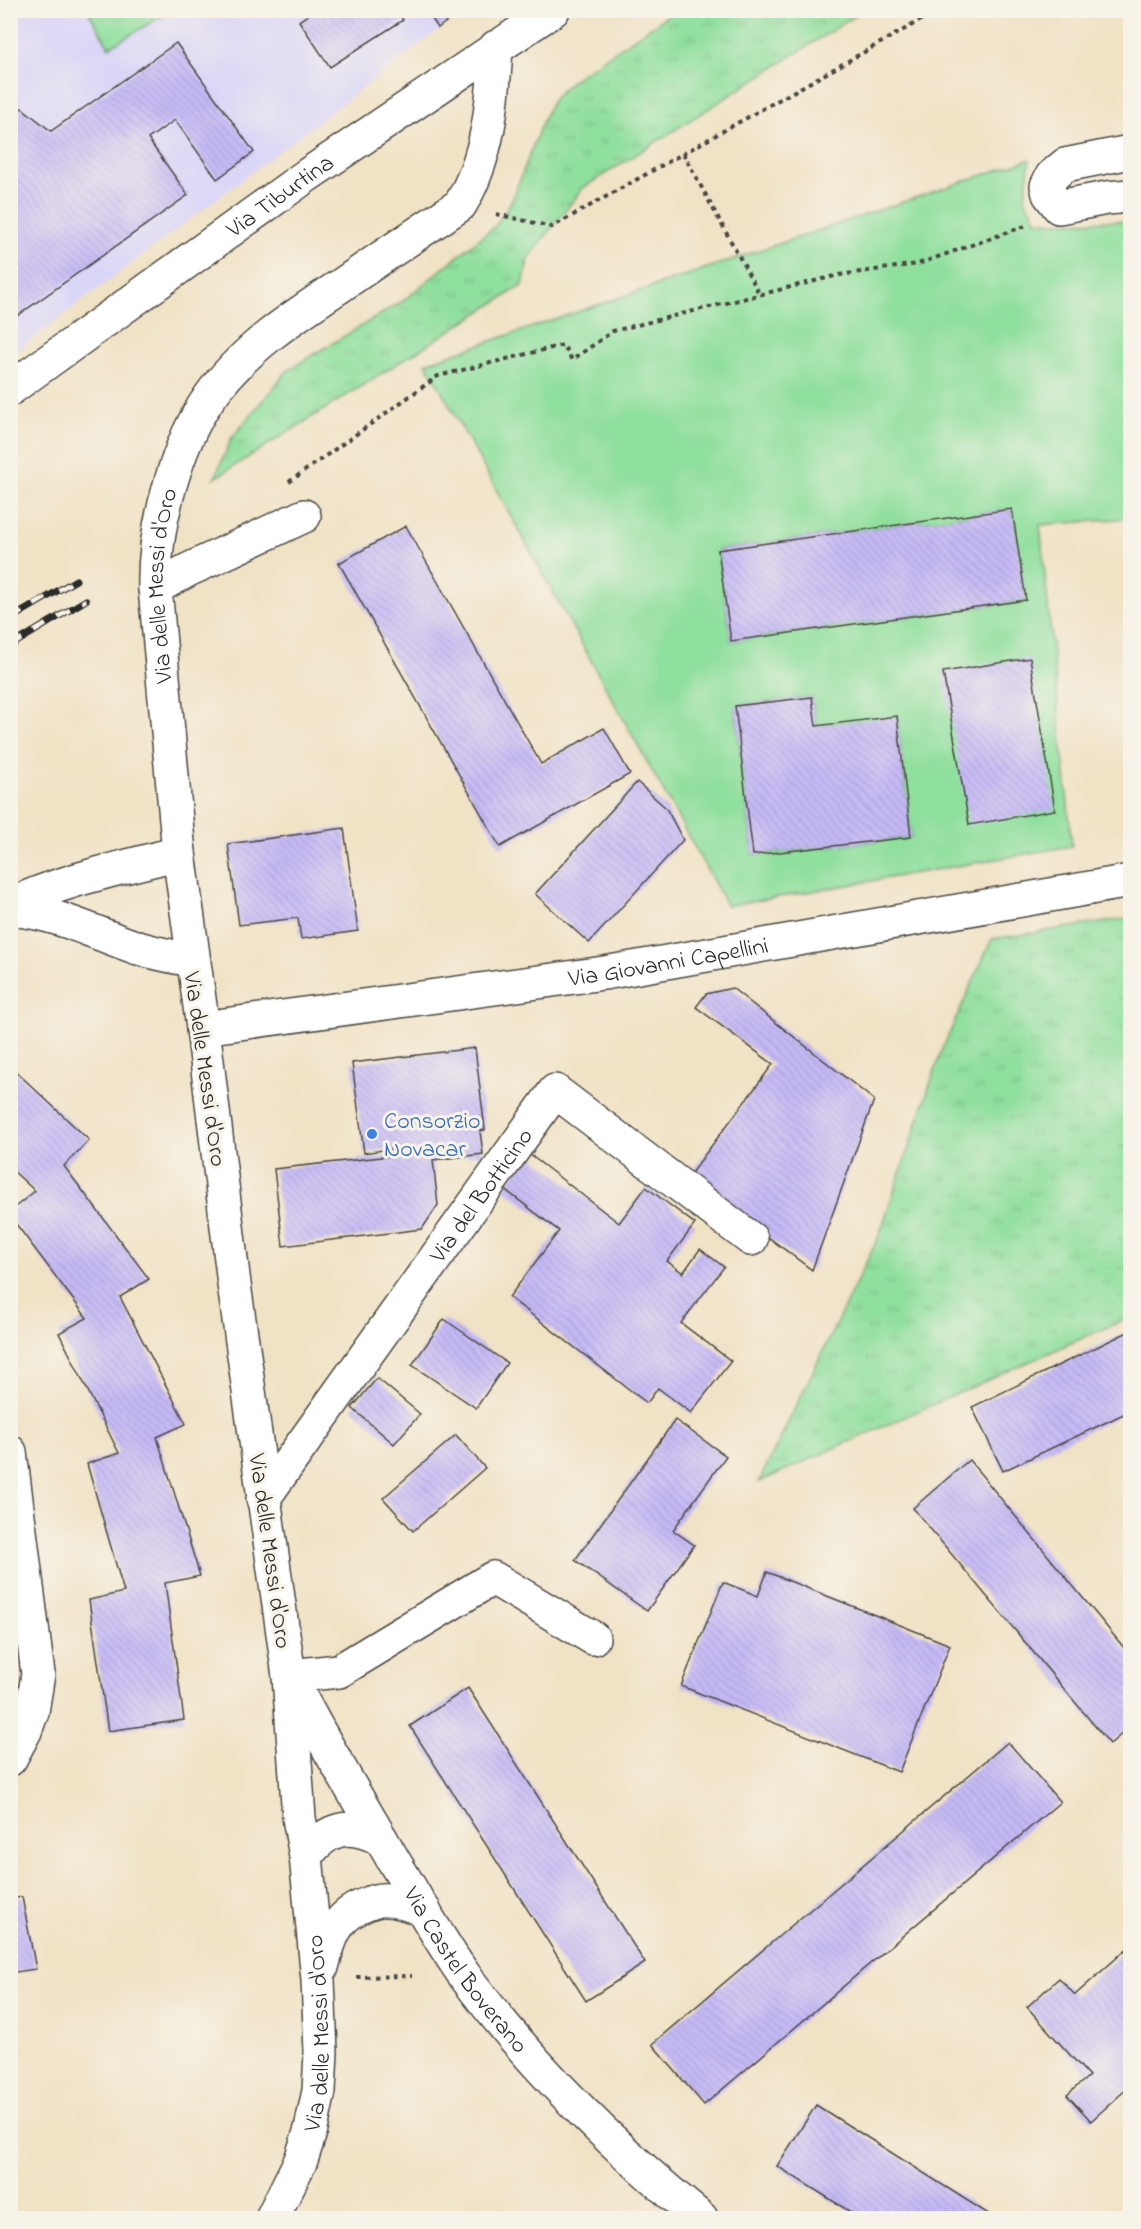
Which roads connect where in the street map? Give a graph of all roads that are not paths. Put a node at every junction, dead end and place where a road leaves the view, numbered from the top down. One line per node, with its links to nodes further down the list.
1 (553, 10): 2 (street, Via Tiburtina)
2 (496, 47): 5 (street, Via Tiburtina); 7 (street, Via delle Messi d'Oro)
3 (1131, 152): 4 (street)
4 (1131, 196)
5 (10, 389)
6 (304, 516): 7 (street)
7 (155, 588): 8 (street, Via delle Messi d'Oro)
8 (179, 853): 10 (street); 11 (street, Via delle Messi d'Oro)
9 (1131, 881): 12 (street, Via Giovanni Capellini)
10 (10, 907): 11 (street)
11 (192, 960): 12 (street, Via delle Messi d'Oro)
12 (203, 1028): 15 (street, Via delle Messi d'Oro)
13 (751, 1239): 15 (street, Via del Botticino)
14 (10, 1452): 18 (street)
15 (263, 1499): 17 (street, Via delle Messi d'Oro)
16 (592, 1638): 17 (street)
17 (289, 1676): 19 (street, Via Castel Boverano); 20 (street, Via delle Messi d'Oro)
18 (10, 1759)
19 (381, 1839): 20 (street); 21 (street, Via Castel Boverano)
20 (306, 1856): 22 (street, Via delle Messi d'Oro)
21 (424, 1910): 22 (street); 24 (street, Via Castel Boverano)
22 (318, 1980): 23 (street, Via delle Messi d'Oro)
23 (272, 2218)
24 (701, 2218)

